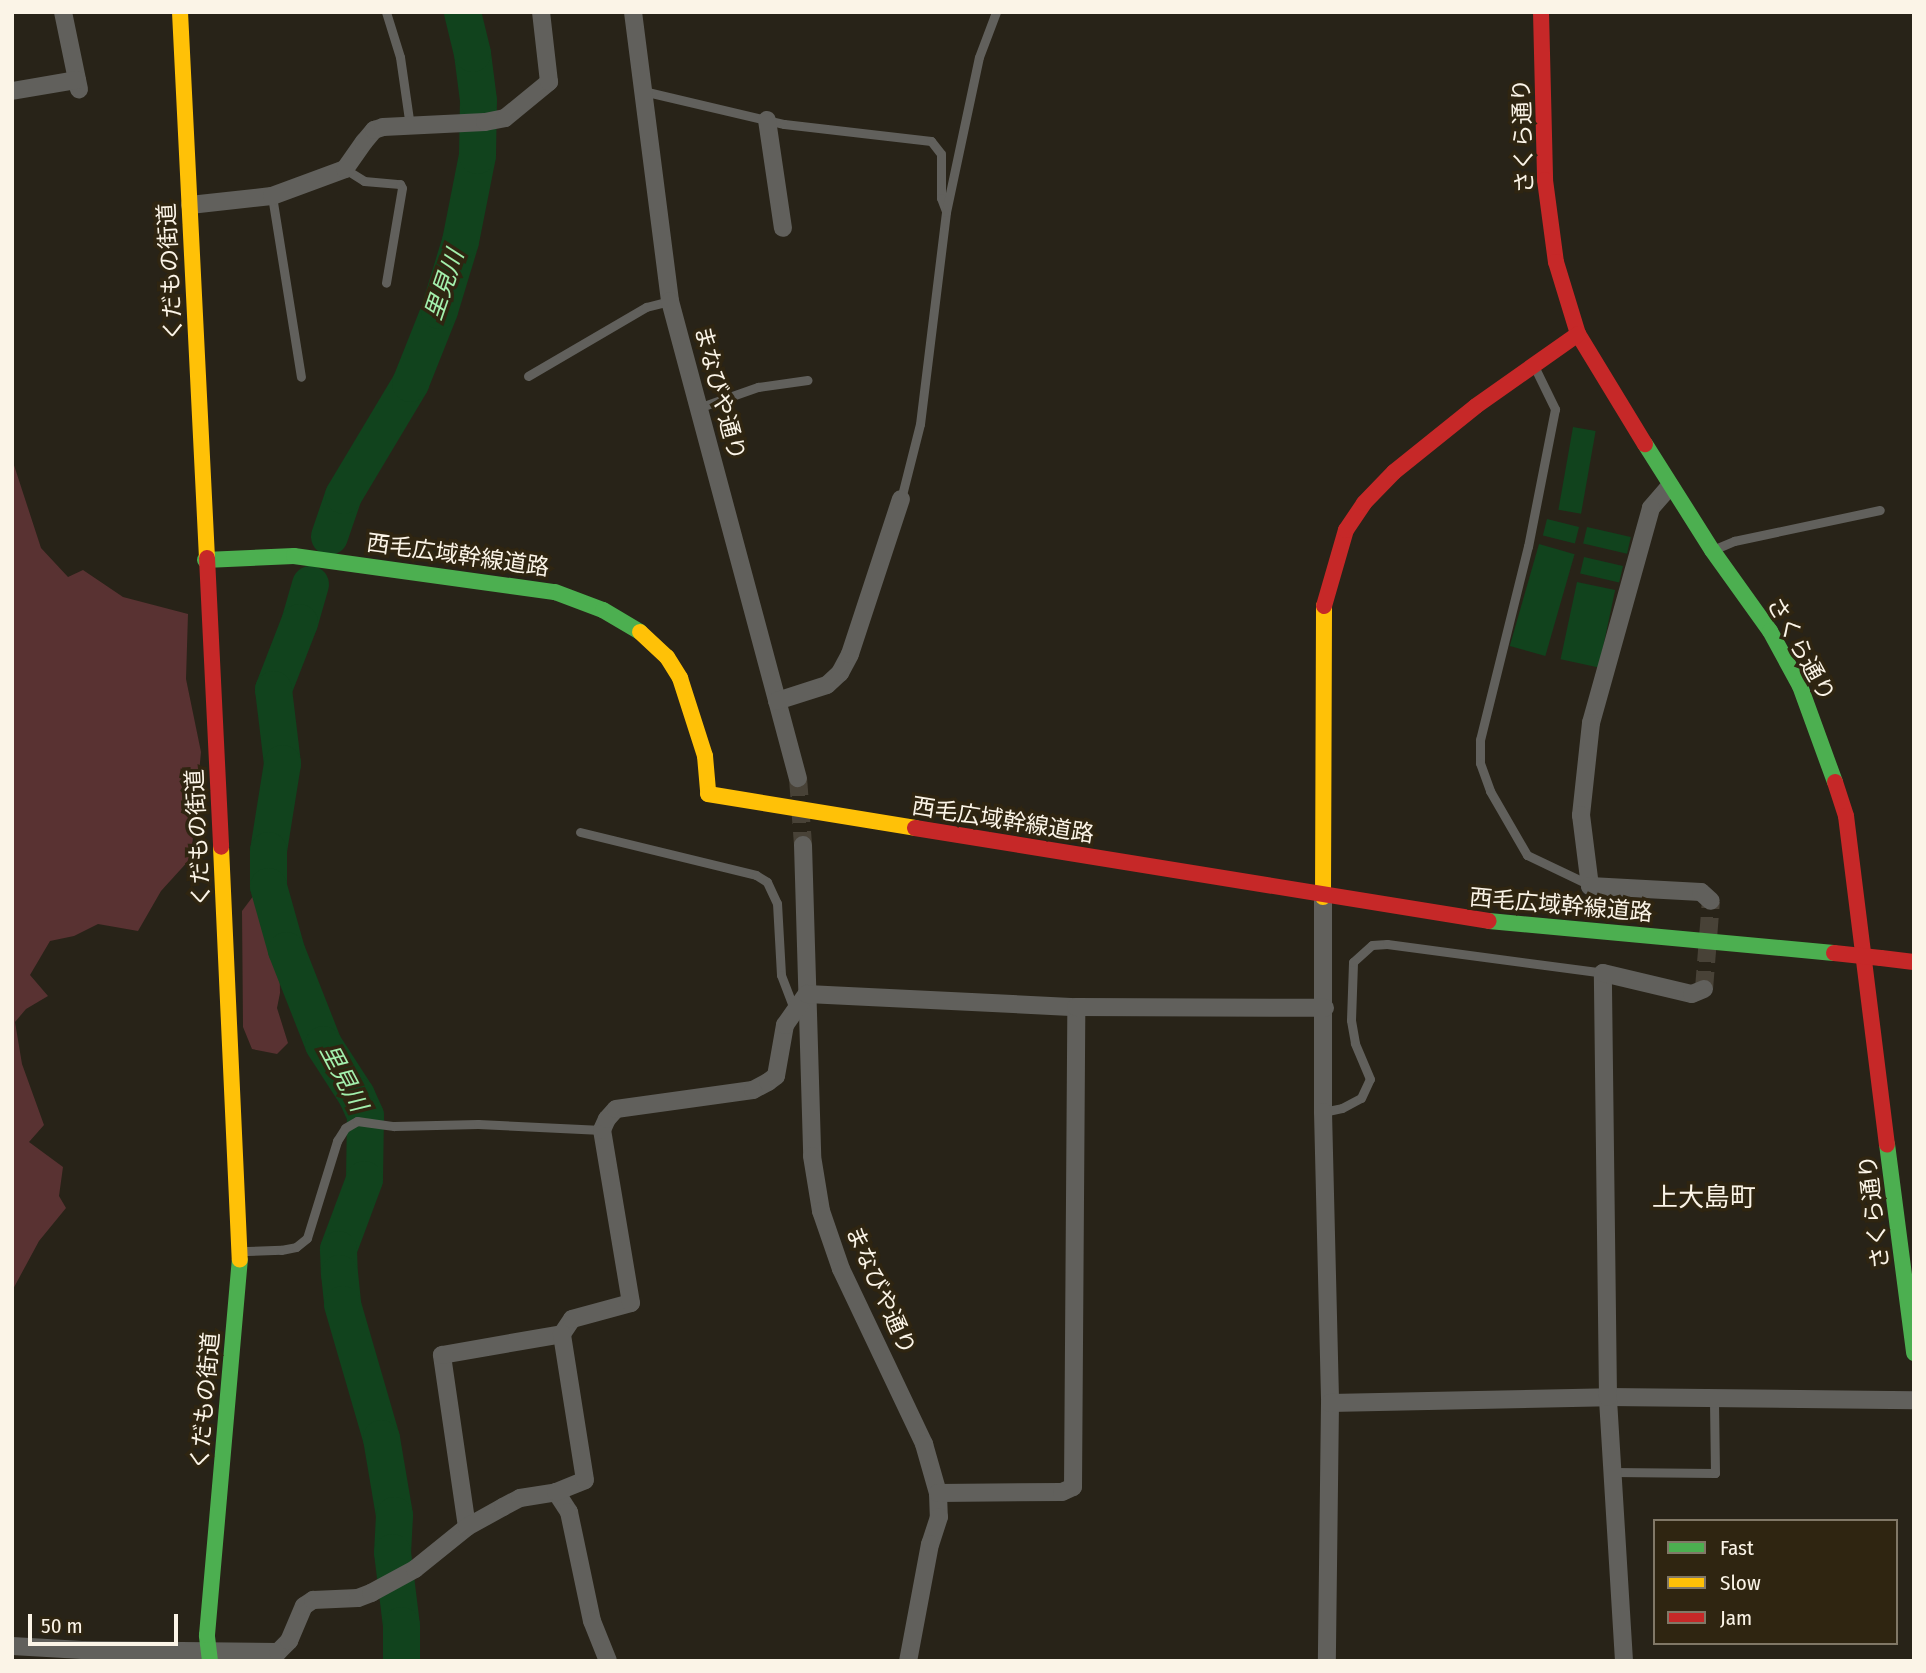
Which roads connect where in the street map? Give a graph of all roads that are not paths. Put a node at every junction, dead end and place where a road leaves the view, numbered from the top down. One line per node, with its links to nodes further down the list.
1 (63, 12): 8 (street)
2 (180, 12): 14 (main road, くだもの街道)
3 (386, 12): 11 (lane)
4 (541, 12): 11 (street)
5 (633, 12): 9 (street, まなびや通り)
6 (996, 12): 15 (lane)
7 (1541, 12): 19 (main road, さくら通り)
8 (12, 91)
9 (641, 91): 10 (lane); 18 (street, まなびや通り)
10 (767, 120): 15 (lane); 16 (street)
11 (410, 126): 12 (street)
12 (345, 169): 13 (street); 17 (lane)
13 (272, 196): 14 (street); 22 (lane)
14 (190, 205): 29 (main road, くだもの街道)
15 (946, 212): 26 (lane)
16 (783, 228)
17 (386, 284)
18 (670, 301): 21 (lane); 24 (street, まなびや通り)
19 (1578, 334): 20 (main road); 25 (main road, さくら通り)
20 (1533, 363): 34 (lane); 35 (main road)
21 (527, 376)
22 (301, 377)
23 (808, 380): 24 (lane)
24 (698, 408): 30 (street, まなびや通り)
25 (1670, 486): 28 (main road, さくら通り); 34 (street)
26 (901, 499): 30 (street)
27 (1880, 510): 28 (lane)
28 (1712, 550): 48 (main road, さくら通り)
29 (205, 560): 35 (main road, 西毛広域幹線道路); 46 (main road, くだもの街道)
30 (777, 701): 31 (street, まなびや通り)
31 (798, 778)
32 (580, 832): 43 (lane)
33 (803, 845): 40 (street, まなびや通り)
34 (1590, 886): 36 (street)
35 (1323, 897): 37 (main road, 西毛広域幹線道路, bridge); 42 (street)
36 (1711, 901)
37 (1914, 962)
38 (1603, 973): 39 (street); 44 (lane); 49 (street)
39 (1704, 989)
40 (807, 993): 41 (street); 43 (street); 55 (street, まなびや通り)
41 (1076, 1007): 42 (street); 55 (street)
42 (1325, 1008): 44 (street)
43 (794, 1009): 45 (street)
44 (1323, 1111): 52 (street)
45 (602, 1130): 46 (lane); 47 (street)
46 (241, 1251): 58 (main road, くだもの街道)
47 (562, 1334): 54 (street); 56 (street)
48 (1914, 1353)
49 (1608, 1397): 50 (street); 52 (street); 53 (street)
50 (1714, 1398): 51 (street); 53 (lane)
51 (1914, 1399)
52 (1330, 1403): 61 (street)
53 (1612, 1472): 62 (street)
54 (556, 1492): 56 (street); 59 (street)
55 (938, 1493): 60 (street, まなびや通り)
56 (467, 1527): 58 (street)
57 (12, 1646): 58 (street)
58 (210, 1656)
59 (608, 1661)
60 (908, 1661)
61 (1327, 1661)
62 (1624, 1661)

